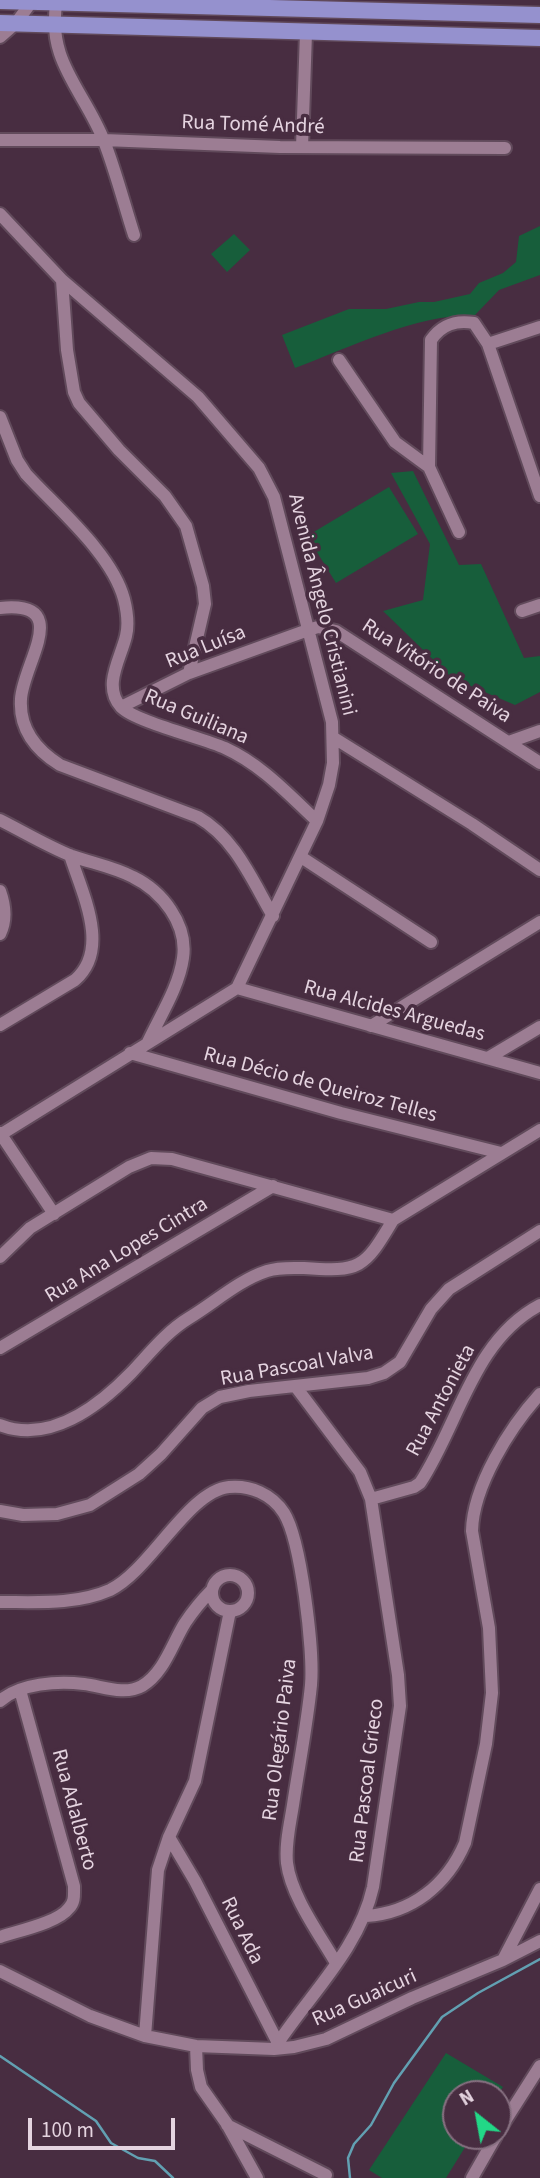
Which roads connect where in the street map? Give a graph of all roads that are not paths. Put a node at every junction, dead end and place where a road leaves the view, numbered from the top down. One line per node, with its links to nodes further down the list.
1 (14, 0): 2 (main road); 3 (main road)
2 (0, 1)
3 (33, 1): 4 (main road); 8 (street)
4 (57, 1): 5 (main road); 9 (street)
5 (175, 2): 6 (main road)
6 (454, 7): 7 (main road)
7 (540, 15)
8 (8, 23): 9 (main road); 11 (street)
9 (53, 24): 10 (main road); 14 (street)
10 (306, 33): 12 (main road); 15 (street)
11 (0, 37)
12 (540, 37)
13 (0, 140): 14 (street, Rua Tomé André)
14 (104, 140): 15 (street, Rua Tomé André); 18 (street)
15 (302, 147): 16 (street, Rua Tomé André)
16 (505, 148)
17 (0, 214): 19 (street, Avenida Ângelo Cristianini)
18 (134, 235)
19 (62, 280): 30 (street, Avenida Ângelo Cristianini); 31 (street)
20 (540, 327): 21 (street)
21 (488, 344): 24 (street); 25 (street)
22 (339, 360): 24 (street)
23 (0, 417): 32 (street, Rua Guiliana)
24 (429, 467): 26 (street)
25 (540, 496)
26 (459, 532)
27 (540, 605): 29 (street)
28 (0, 608): 43 (street)
29 (522, 611)
30 (308, 630): 31 (street, Rua Luísa); 34 (street, Avenida Ângelo Cristianini); 35 (street, Rua Vitório de Paiva)
31 (189, 673): 32 (street, Rua Luísa)
32 (121, 707): 38 (street, Rua Guiliana)
33 (540, 731): 35 (street)
34 (334, 738): 38 (street, Avenida Ângelo Cristianini); 41 (street)
35 (509, 742): 36 (street, Rua Vitório de Paiva)
36 (540, 763)
37 (0, 820): 39 (street)
38 (317, 821): 40 (street, Avenida Ângelo Cristianini)
39 (70, 855): 48 (street); 51 (street)
40 (301, 857): 43 (street, Avenida Ângelo Cristianini); 46 (street)
41 (540, 870)
42 (0, 891): 45 (street)
43 (273, 916): 47 (street, Avenida Ângelo Cristianini)
44 (540, 922): 49 (street)
45 (0, 934)
46 (431, 942)
47 (237, 988): 49 (street, Rua Alcides Arguedas); 51 (street)
48 (0, 1025)
49 (371, 1026): 53 (street, Rua Alcides Arguedas)
50 (540, 1027): 53 (street)
51 (148, 1042): 52 (street)
52 (130, 1054): 56 (street); 57 (street, Rua Décio de Queiroz Telles)
53 (488, 1058): 54 (street, Rua Alcides Arguedas)
54 (540, 1073)
55 (540, 1130): 57 (street)
56 (0, 1131): 59 (street)
57 (501, 1153): 60 (street)
58 (273, 1186): 59 (street); 60 (street); 64 (street, Rua Ana Lopes Cintra)
59 (54, 1213): 62 (street)
60 (393, 1220): 67 (street)
61 (540, 1231): 65 (street, Rua Pascoal Valva)
62 (0, 1257)
63 (540, 1305): 68 (street, Rua Antonieta)
64 (0, 1348)
65 (296, 1387): 68 (street, Rua Pascoal Grieco); 69 (street, Rua Pascoal Valva)
66 (540, 1394): 77 (street)
67 (0, 1425)
68 (371, 1499): 77 (street, Rua Pascoal Grieco)
69 (0, 1511)
70 (212, 1590): 72 (street); 72 (street); 73 (street)
71 (0, 1602): 81 (street, Rua Olegário Paiva)
72 (230, 1611): 75 (street)
73 (20, 1690): 74 (street); 78 (street, Rua Adalberto)
74 (0, 1701)
75 (169, 1837): 84 (street); 86 (street, Rua Ada)
76 (540, 1889): 80 (street)
77 (366, 1916): 81 (street, Rua Pascoal Grieco)
78 (0, 1937)
79 (540, 1941): 80 (street, Rua Guaicuri)
80 (503, 1960): 86 (street, Rua Guaicuri)
81 (336, 1963): 86 (street, Rua Pascoal Grieco)
82 (0, 1970): 83 (street); 84 (street, Rua Guaicuri)
83 (0, 1977)
84 (145, 2036): 85 (street, Rua Guaicuri)
85 (196, 2046): 86 (street, Rua Guaicuri); 89 (street)
86 (276, 2046)
87 (540, 2066): 88 (street)
88 (512, 2110)
89 (227, 2124): 91 (street); 92 (street)
90 (488, 2150): 93 (street)
91 (326, 2175)
92 (257, 2178)
93 (472, 2178)

